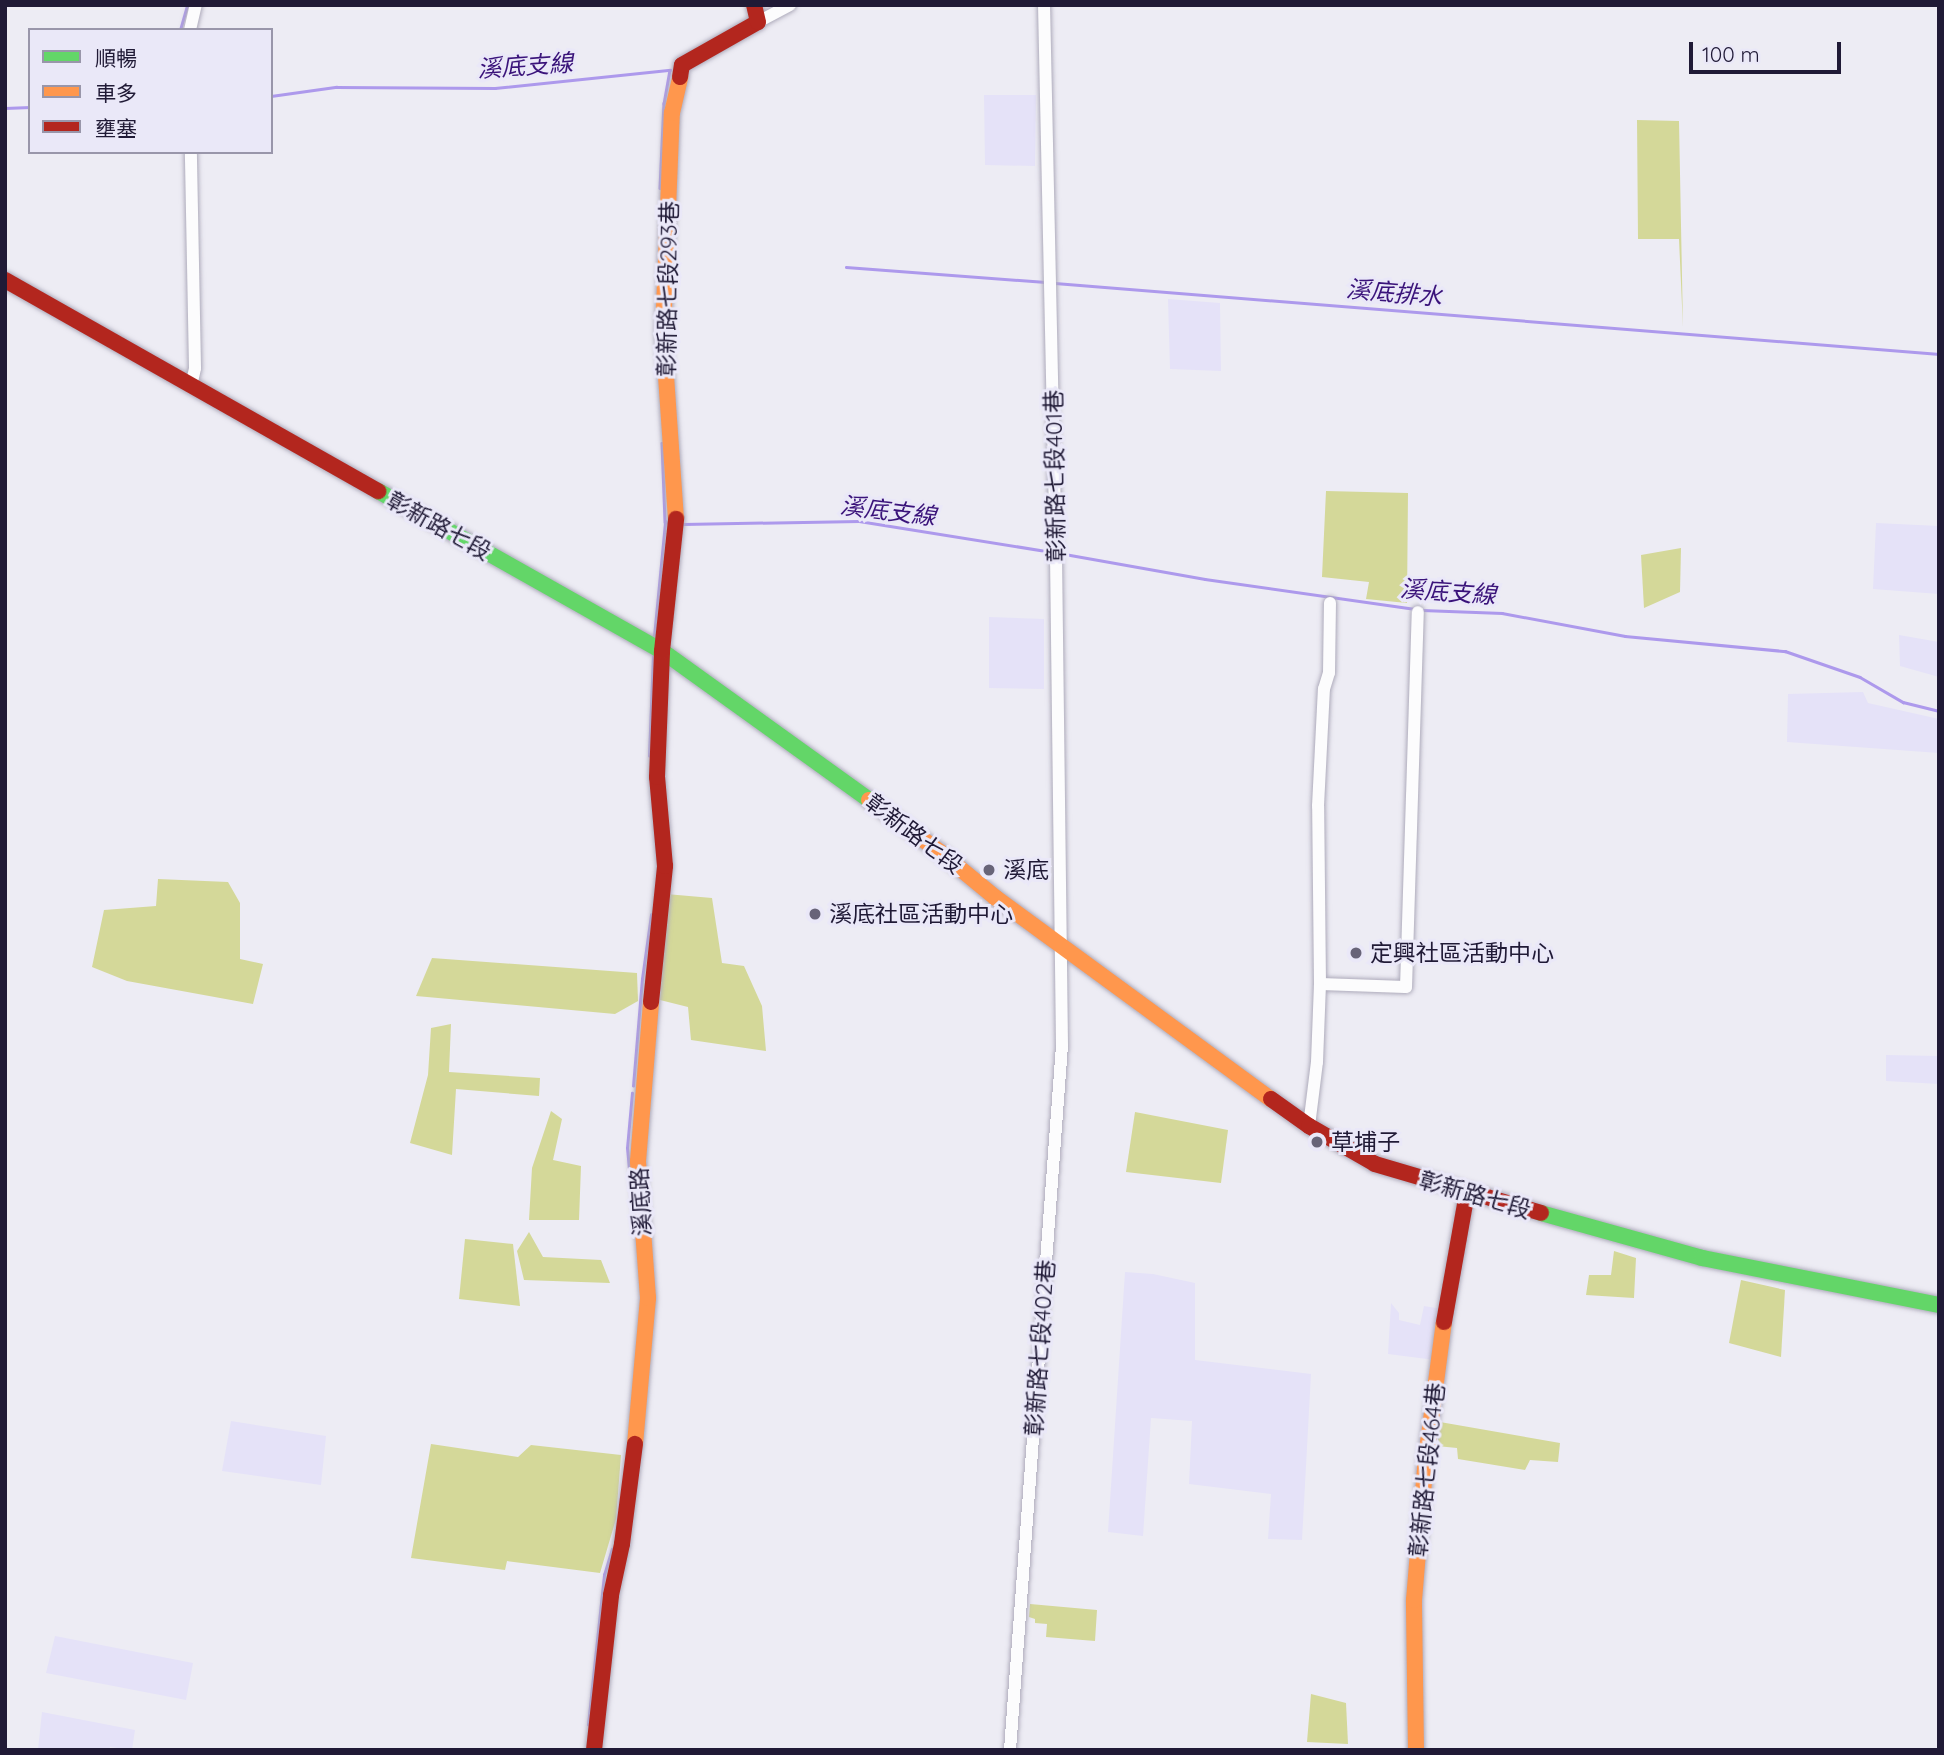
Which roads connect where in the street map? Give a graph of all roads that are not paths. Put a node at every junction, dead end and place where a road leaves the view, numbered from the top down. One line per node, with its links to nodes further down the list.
1 (196, 5): 5 (street)
2 (790, 5): 4 (street)
3 (1044, 5): 12 (street, 彰新路七段401巷)
4 (755, 14): 11 (street, 彰新路七段293巷)
5 (190, 28)
6 (191, 154): 8 (street)
7 (5, 280): 8 (street, 彰新路七段)
8 (191, 386): 11 (street, 彰新路七段)
9 (1330, 603): 13 (street)
10 (1418, 612): 13 (street)
11 (662, 651): 12 (street, 彰新路七段); 17 (street, 溪底路)
12 (1062, 946): 14 (street, 彰新路七段); 18 (street, 彰新路七段402巷)
13 (1320, 984): 14 (street)
14 (1309, 1126): 15 (street, 彰新路七段)
15 (1467, 1193): 16 (street, 彰新路七段); 19 (street, 彰新路七段464巷)
16 (1939, 1305)
17 (594, 1750)
18 (1010, 1750)
19 (1416, 1750)

